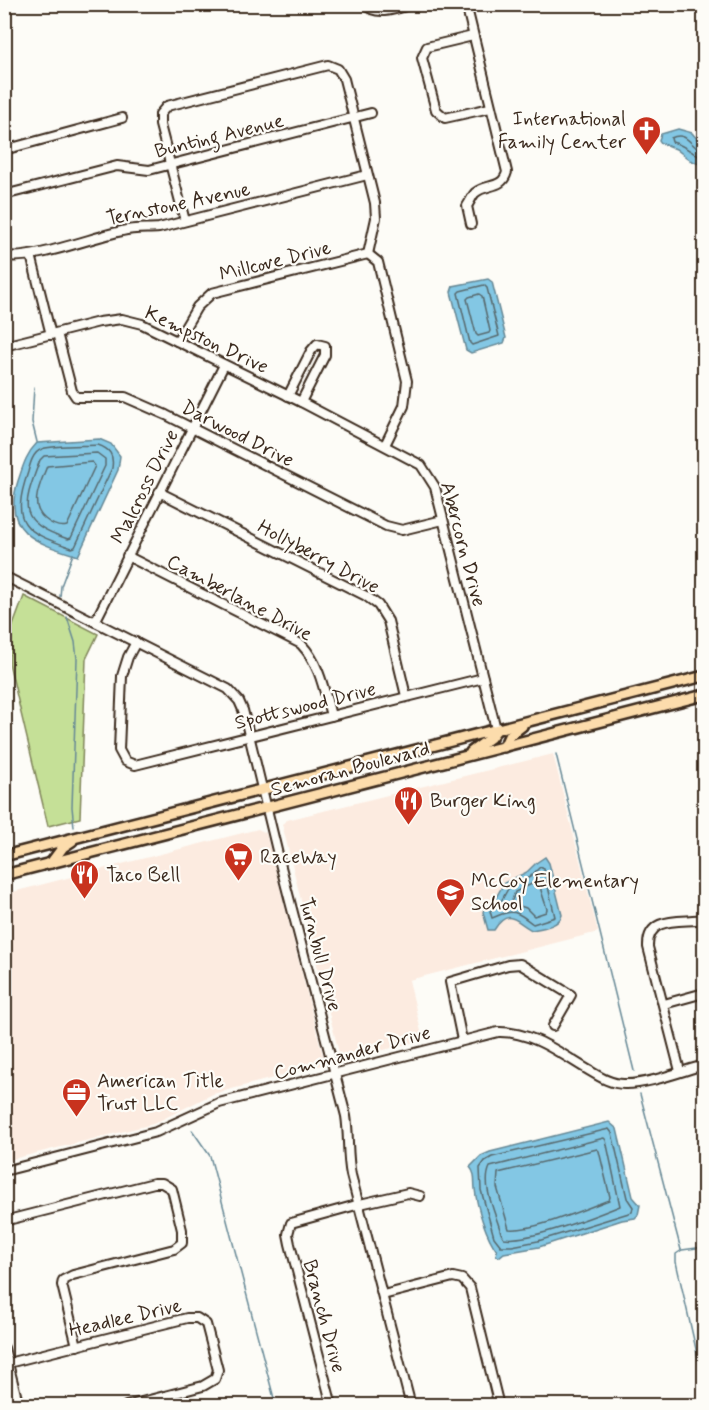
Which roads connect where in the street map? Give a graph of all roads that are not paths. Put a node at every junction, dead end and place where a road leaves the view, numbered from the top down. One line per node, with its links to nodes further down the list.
1 (412, 4): 3 (street)
2 (466, 4): 4 (street)
3 (367, 7)
4 (473, 36): 5 (street); 5 (street)
5 (490, 108): 14 (street)
6 (371, 113): 7 (street, Bunting Avenue)
7 (354, 117): 10 (street, Bunting Avenue); 10 (street); 11 (street)
8 (122, 118): 9 (street)
9 (4, 150)
10 (171, 164): 12 (street, Bunting Avenue); 13 (street)
11 (367, 175): 13 (street, Ternstone Avenue); 15 (street)
12 (4, 195)
13 (185, 221): 17 (street, Ternstone Avenue)
14 (471, 224)
15 (368, 254): 19 (street, Millcove Drive); 25 (street)
16 (4, 255): 17 (street, Ternstone Avenue)
17 (31, 255): 18 (street, Darwood Drive)
18 (54, 334): 19 (street, Kempston Drive); 20 (street, Kempston Drive); 24 (street, Darwood Drive)
19 (177, 341): 21 (street, Kempston Drive)
20 (4, 346)
21 (224, 365): 22 (street, Kempston Drive); 24 (street, Malcross Drive)
22 (288, 396): 23 (street, Kempston Drive); 23 (street)
23 (301, 402): 25 (street, Kempston Drive)
24 (191, 428): 26 (street, Malcross Drive); 27 (street, Darwood Drive)
25 (385, 445): 27 (street, Abercorn Drive)
26 (159, 492): 28 (street, Malcross Drive); 35 (street, Hollyberry Drive)
27 (443, 520): 33 (street, Abercorn Drive)
28 (127, 556): 30 (street, Malcross Drive); 36 (street, Camberlane Drive)
29 (4, 576): 30 (street, Turnbull Drive)
30 (94, 622): 31 (street, Turnbull Drive)
31 (136, 642): 39 (street, Turnbull Drive); 39 (street, Spottswood Drive)
32 (705, 676): 37 (main road, Semoran Boulevard)
33 (483, 678): 35 (street, Spottswood Drive); 38 (street, Abercorn Drive)
34 (705, 695): 40 (main road, Semoran Boulevard)
35 (406, 696): 36 (street, Spottswood Drive)
36 (330, 716): 39 (street, Spottswood Drive)
37 (535, 720): 38 (main road, Semoran Boulevard); 40 (main road)
38 (496, 729): 41 (main road); 42 (main road, Semoran Boulevard)
39 (250, 736): 42 (street, Turnbull Drive)
40 (504, 747): 41 (main road, Semoran Boulevard)
41 (464, 757): 43 (main road, Semoran Boulevard)
42 (262, 790): 43 (street, Turnbull Drive); 44 (main road, Semoran Boulevard)
43 (267, 808): 46 (main road, Semoran Boulevard); 55 (street, Turnbull Drive)
44 (80, 837): 45 (main road, Semoran Boulevard); 46 (main road)
45 (4, 856)
46 (51, 863): 47 (main road, Semoran Boulevard)
47 (4, 875)
48 (705, 919): 50 (street)
49 (705, 993): 50 (street)
50 (664, 1004): 54 (street)
51 (553, 1026): 52 (street)
52 (462, 1040): 54 (street, Commander Drive); 55 (street, Commander Drive)
53 (705, 1065): 54 (street, Commander Drive)
54 (680, 1071)
55 (334, 1073): 56 (street, Commander Drive); 58 (street, Turnbull Drive)
56 (4, 1171)
57 (420, 1196): 58 (street)
58 (360, 1204): 60 (street, Turnbull Drive); 66 (street, Branch Drive)
59 (4, 1221): 61 (street)
60 (383, 1295): 67 (street, Turnbull Drive); 68 (street)
61 (77, 1346): 63 (street, Headlee Drive); 65 (street, Headlee Drive)
62 (4, 1348): 63 (street)
63 (8, 1363): 64 (street)
64 (19, 1406)
65 (126, 1406)
66 (332, 1406)
67 (411, 1406)
68 (499, 1406)

